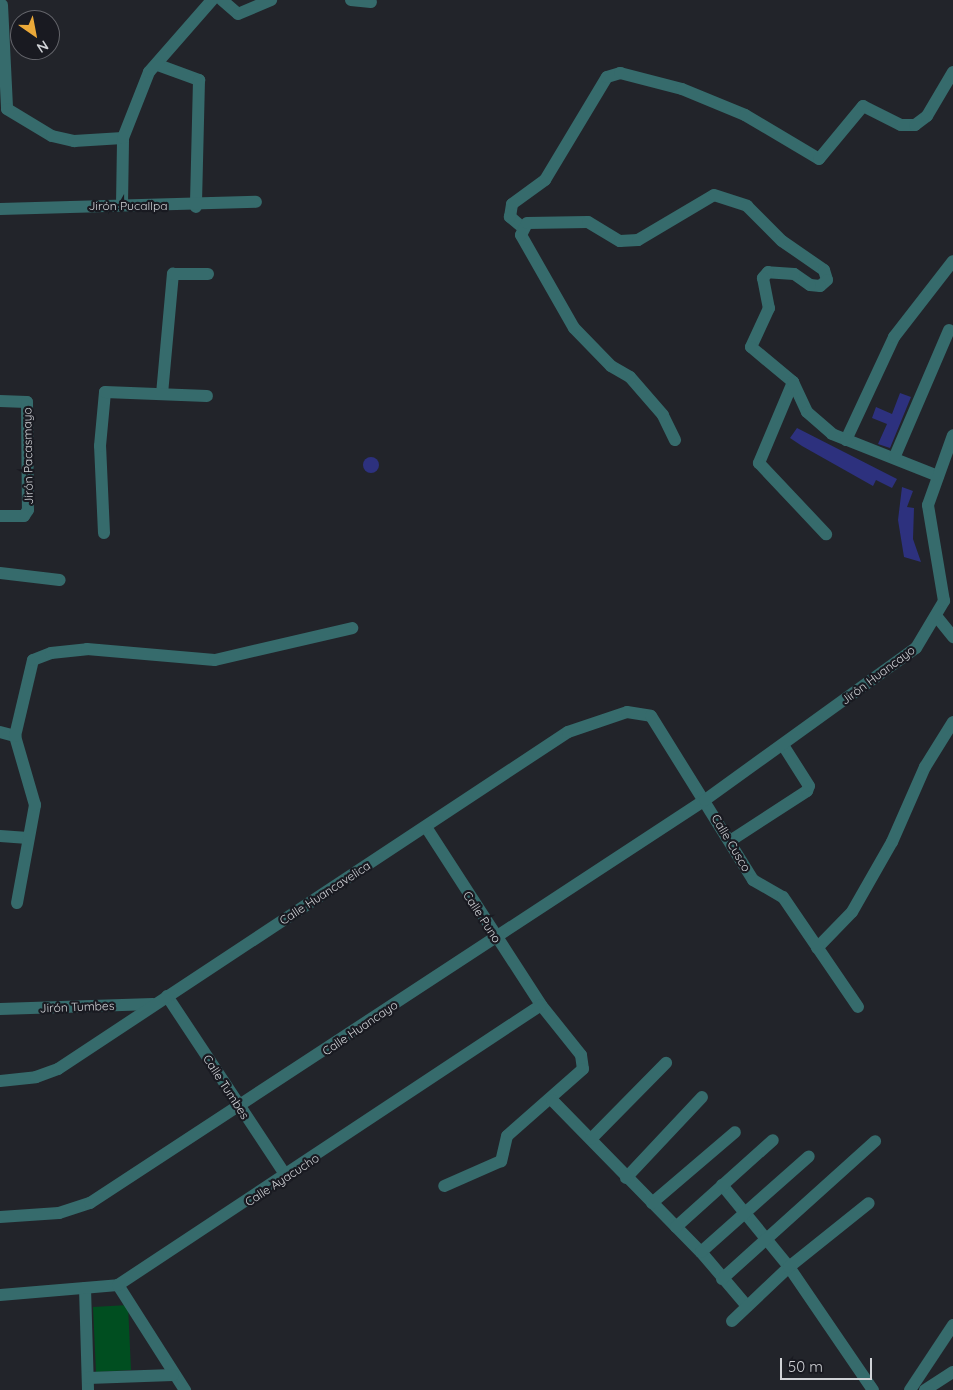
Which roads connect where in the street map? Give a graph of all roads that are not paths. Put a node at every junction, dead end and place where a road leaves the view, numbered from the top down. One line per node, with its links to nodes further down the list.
1 (212, 0): 7 (street)
2 (222, 0): 3 (street)
3 (271, 0)
4 (352, 0): 5 (street)
5 (370, 2)
6 (2, 5): 9 (street)
7 (158, 66): 9 (street); 12 (street)
8 (953, 72): 14 (street)
9 (123, 138): 11 (street)
10 (256, 202): 12 (street, Jirón Pucallpa)
11 (122, 205): 12 (street, Jirón Pucallpa); 13 (street, Jirón Pucallpa)
12 (196, 207)
13 (0, 209)
14 (522, 227): 18 (street); 23 (street)
15 (953, 261): 24 (street)
16 (208, 274): 19 (street)
17 (948, 330): 25 (street)
18 (793, 382): 24 (street); 29 (street)
19 (162, 394): 20 (street); 28 (street)
20 (207, 396)
21 (0, 401): 27 (street, Jirón Pacasmayo)
22 (953, 435): 26 (street, Jirón Huancayo)
23 (676, 440)
24 (846, 440): 25 (street)
25 (895, 456): 26 (street)
26 (938, 476): 32 (street, Jirón Huancayo)
27 (0, 516)
28 (104, 533)
29 (826, 534)
30 (0, 573): 31 (street)
31 (60, 580)
32 (937, 617): 34 (street); 39 (street, Jirón Huancayo)
33 (352, 628): 38 (street)
34 (953, 637)
35 (651, 716): 40 (street, Calle Cusco); 41 (street, Calle Huancavelica)
36 (953, 722): 47 (street)
37 (0, 732): 38 (street)
38 (15, 736): 43 (street)
39 (783, 745): 40 (street, Jirón Huancayo); 44 (street)
40 (705, 800): 44 (street, Calle Cusco); 46 (street, Calle Huancayo)
41 (426, 827): 46 (street, Calle Puno); 48 (street, Calle Huancavelica)
42 (0, 836): 43 (street)
43 (28, 838): 45 (street)
44 (730, 841): 47 (street, Calle Cusco)
45 (16, 903)
46 (496, 938): 50 (street, Calle Puno); 57 (street, Calle Huancayo)
47 (817, 948): 51 (street, Calle Cusco)
48 (167, 996): 49 (street, Calle Huancavelica); 57 (street, Calle Tumbes)
49 (153, 1004): 52 (street, Jirón Tumbes); 54 (street, Calle Huancavelica)
50 (541, 1005): 56 (street, Calle Puno); 63 (street, Calle Ayacucho)
51 (858, 1007)
52 (0, 1009)
53 (666, 1064): 59 (street)
54 (0, 1081)
55 (702, 1097): 64 (street)
56 (552, 1100): 59 (street); 66 (street)
57 (240, 1108): 63 (street, Calle Tumbes); 70 (street, Calle Huancayo)
58 (735, 1132): 67 (street)
59 (592, 1139): 64 (street)
60 (773, 1140): 65 (street)
61 (875, 1141): 72 (street)
62 (808, 1156): 69 (street)
63 (287, 1177): 76 (street, Calle Ayacucho)
64 (626, 1178): 67 (street)
65 (722, 1185): 69 (street); 71 (street)
66 (444, 1186)
67 (652, 1203): 71 (street)
68 (869, 1203): 74 (street)
69 (746, 1212): 72 (street); 73 (street)
70 (0, 1217)
71 (676, 1228): 73 (street)
72 (768, 1239): 74 (street); 75 (street)
73 (701, 1252): 75 (street)
74 (789, 1267): 79 (street); 86 (street)
75 (722, 1279): 79 (street)
76 (118, 1285): 77 (street, Calle Ayacucho); 83 (street)
77 (85, 1288): 78 (street, Calle Ayacucho); 84 (street)
78 (0, 1295)
79 (747, 1306): 80 (street)
80 (732, 1321)
81 (953, 1325): 87 (street)
82 (953, 1372): 88 (street)
83 (173, 1375): 84 (street); 85 (street)
84 (88, 1384)
85 (184, 1390)
86 (873, 1390)
87 (910, 1390)
88 (925, 1390)

